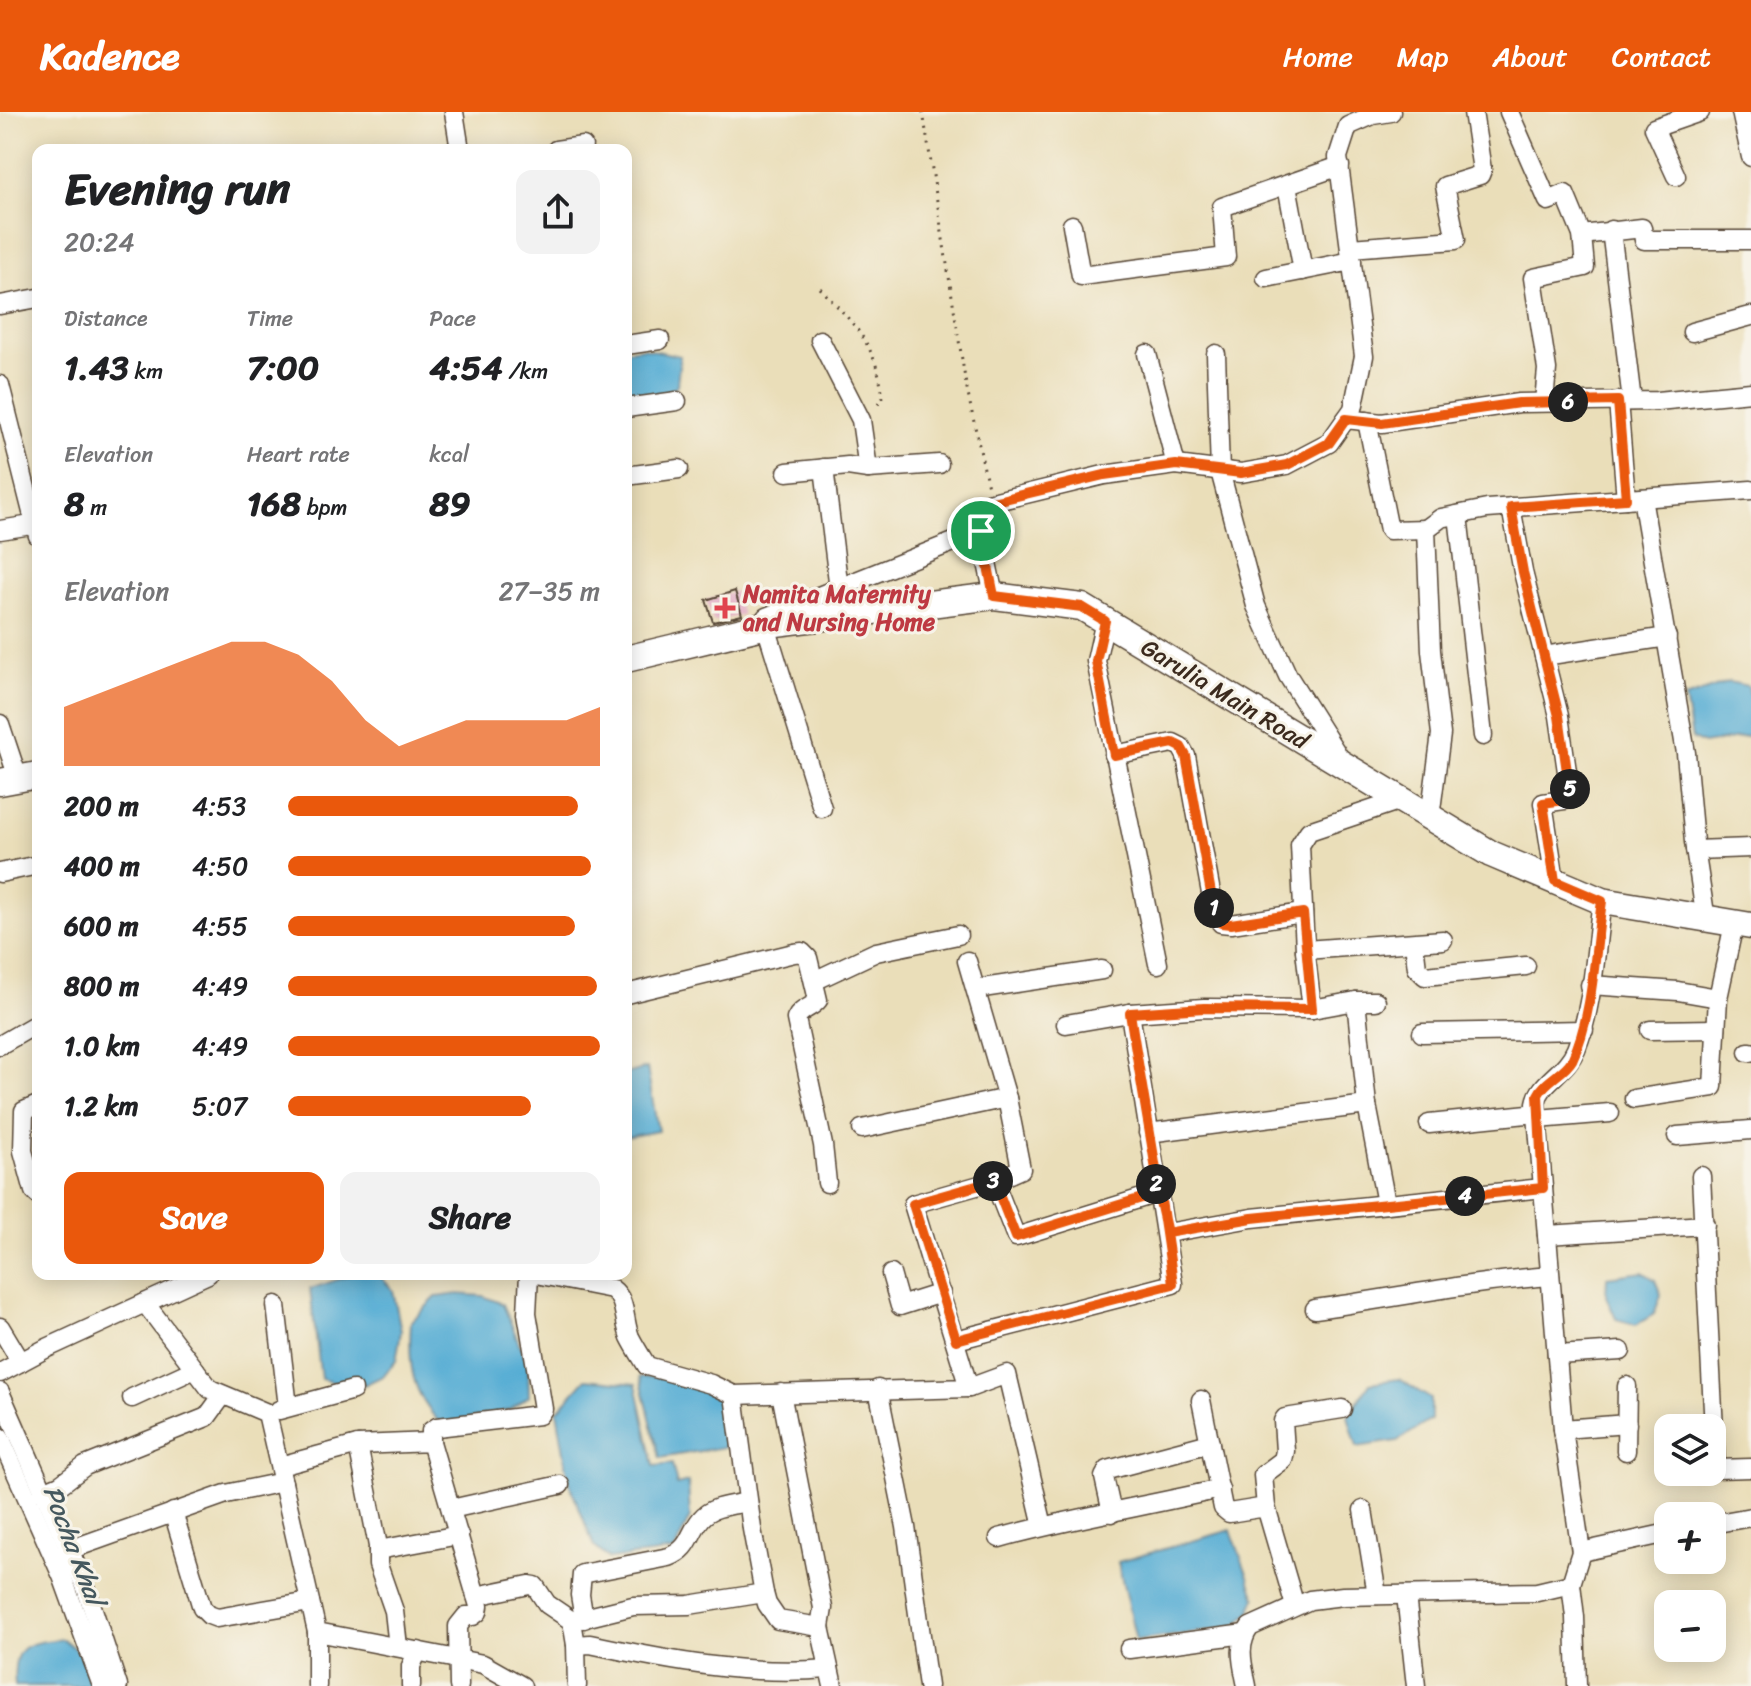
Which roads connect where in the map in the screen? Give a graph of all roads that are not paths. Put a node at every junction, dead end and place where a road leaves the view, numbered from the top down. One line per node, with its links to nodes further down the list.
1 (454, 112): 7 (street)
2 (1391, 112): 9 (street)
3 (1473, 112): 16 (street)
4 (1509, 112): 14 (street)
5 (1700, 112): 10 (street)
6 (1741, 112): 8 (street)
7 (459, 144)
8 (1751, 157)
9 (1340, 166): 11 (street); 16 (street)
10 (1676, 176)
11 (1287, 185): 12 (street); 17 (street)
12 (1072, 225)
13 (1611, 230): 14 (street); 15 (street); 31 (street)
14 (1582, 235): 32 (street)
15 (1751, 240)
16 (1351, 255): 17 (street); 34 (street)
17 (1303, 271): 18 (street)
18 (1266, 278)
19 (32, 299): 20 (street)
20 (0, 305)
21 (1751, 316): 22 (street)
22 (1692, 332)
23 (660, 340): 25 (street)
24 (820, 340): 41 (street)
25 (632, 344)
26 (1147, 354): 38 (street)
27 (1216, 354): 42 (street)
28 (0, 385): 36 (street)
29 (1751, 392): 31 (street)
30 (677, 401): 33 (street)
31 (1625, 401): 32 (street); 46 (street)
32 (1544, 402): 35 (street)
33 (632, 407)
34 (1346, 419): 35 (street); 42 (street)
35 (1367, 421): 51 (street)
36 (8, 449): 48 (street)
37 (939, 464): 41 (street)
38 (1176, 465): 42 (street); 53 (street)
39 (824, 468): 41 (street); 43 (street); 54 (street)
40 (679, 469): 44 (street)
41 (868, 469)
42 (1220, 471): 64 (street)
43 (787, 472)
44 (632, 475)
45 (1751, 490): 46 (street)
46 (1634, 498): 47 (street); 58 (street)
47 (1511, 507): 49 (street); 59 (street)
48 (32, 514)
49 (1458, 515): 51 (street); 62 (street)
50 (32, 528): 52 (street)
51 (1426, 529): 68 (street)
52 (0, 530)
53 (981, 531): 54 (street); 55 (street)
54 (839, 589): 57 (street)
55 (994, 596): 56 (street, Garulia Main Road); 57 (street, Garulia Main Road)
56 (1105, 621): 63 (street); 64 (street, Garulia Main Road)
57 (757, 628): 60 (street, Garulia Main Road); 67 (street)
58 (1667, 637): 59 (street); 70 (street)
59 (1544, 656): 73 (street)
60 (632, 658)
61 (0, 724): 65 (street)
62 (1483, 736)
63 (1114, 755): 75 (street); 83 (street)
64 (1345, 766): 66 (street, Garulia Main Road)
65 (19, 778)
66 (1401, 800): 68 (street, Garulia Main Road); 75 (street)
67 (822, 808)
68 (1430, 817): 73 (street, Garulia Main Road)
69 (1751, 848): 70 (street)
70 (1695, 850): 76 (street)
71 (32, 866): 72 (street)
72 (0, 873)
73 (1555, 881): 74 (street, Garulia Main Road)
74 (1602, 901): 76 (street, Garulia Main Road); 87 (street)
75 (1303, 913): 81 (street)
76 (1706, 920): 77 (street, Garulia Main Road)
77 (1742, 925): 90 (street)
78 (958, 935): 86 (street)
79 (1443, 940): 80 (street)
80 (1414, 943): 81 (street); 84 (street)
81 (1305, 950): 93 (street)
82 (967, 961): 88 (street)
83 (1158, 964)
84 (1526, 966)
85 (1102, 970): 88 (street)
86 (814, 981): 89 (street); 116 (street)
87 (1590, 985): 90 (street); 98 (street)
88 (976, 989): 102 (street)
89 (632, 993)
90 (1718, 998): 97 (street)
91 (1356, 1001): 92 (street); 93 (street); 104 (street)
92 (1376, 1001)
93 (1312, 1009): 94 (street)
94 (1130, 1013): 95 (street); 111 (street)
95 (1066, 1024)
96 (32, 1026): 101 (street)
97 (1716, 1029): 99 (street); 103 (street)
98 (1584, 1030): 100 (street); 107 (street)
99 (1650, 1030)
100 (1422, 1033)
101 (0, 1045)
102 (1007, 1098): 109 (street); 115 (street)
103 (1634, 1099)
104 (1367, 1105): 111 (street); 119 (street)
105 (32, 1108): 114 (street)
106 (1610, 1113): 107 (street)
107 (1537, 1116): 108 (street); 117 (street)
108 (1429, 1124)
109 (862, 1129)
110 (1751, 1130): 112 (street)
111 (1148, 1133): 118 (street)
112 (1677, 1136)
113 (1701, 1176): 120 (street)
114 (32, 1177)
115 (994, 1181): 118 (street); 128 (street)
116 (827, 1183)
117 (1543, 1188): 119 (street); 122 (street)
118 (1158, 1193): 121 (street)
119 (1386, 1203): 121 (street)
120 (1705, 1225): 122 (street); 159 (street)
121 (1167, 1233): 133 (street)
122 (1547, 1235): 124 (street)
123 (891, 1274): 128 (street)
124 (1550, 1276): 131 (street); 135 (street)
125 (195, 1280): 129 (street)
126 (529, 1280): 155 (street)
127 (566, 1280): 146 (street)
128 (941, 1293): 133 (street)
129 (145, 1303): 136 (street); 137 (street)
130 (276, 1305): 149 (street)
131 (1315, 1309)
132 (0, 1327): 136 (street)
133 (956, 1340): 140 (street)
134 (1621, 1351): 135 (street)
135 (1557, 1355): 153 (street)
136 (21, 1362): 138 (street)
137 (195, 1369): 145 (street); 147 (street)
138 (0, 1373)
139 (1627, 1386): 152 (street)
140 (969, 1388): 141 (street); 172 (street)
141 (878, 1389): 144 (street); 203 (street)
142 (353, 1390): 149 (street)
143 (0, 1392): 163 (street)
144 (781, 1393): 146 (street); 187 (street)
145 (223, 1395): 151 (street); 163 (street)
146 (734, 1395): 164 (street)
147 (132, 1398)
148 (1201, 1400): 156 (street)
149 (288, 1407): 151 (street)
150 (1342, 1409): 165 (street)
151 (267, 1413): 160 (street)
152 (1627, 1424): 153 (street); 158 (street)
153 (1563, 1429): 178 (street)
154 (0, 1437): 196 (street)
155 (431, 1442): 157 (street); 166 (street)
156 (1210, 1443): 162 (street); 169 (street)
157 (358, 1445): 160 (street); 177 (street)
158 (1626, 1451)
159 (1751, 1468)
160 (282, 1474): 168 (street); 184 (street)
161 (560, 1485): 166 (street)
162 (1220, 1489): 165 (street); 169 (street)
163 (43, 1492): 176 (street)
164 (748, 1502): 180 (street); 186 (street)
165 (1266, 1507): 185 (street)
166 (451, 1509): 173 (street)
167 (1363, 1510): 181 (street)
168 (173, 1512): 176 (street); 184 (street)
169 (1112, 1513): 172 (street)
170 (1751, 1517): 171 (street)
171 (1726, 1521)
172 (1043, 1526): 175 (street)
173 (459, 1535): 177 (street); 183 (street)
174 (1654, 1536): 178 (street)
175 (999, 1538)
176 (69, 1550): 197 (street)
177 (378, 1550): 191 (street)
178 (1581, 1552): 179 (street)
179 (1571, 1584): 182 (street); 206 (street)
180 (764, 1593): 186 (street); 187 (street)
181 (1377, 1595): 182 (street); 185 (street)
182 (1406, 1595): 205 (street)
183 (476, 1596): 186 (street); 194 (street)
184 (310, 1602): 188 (street)
185 (1295, 1606): 189 (street)
186 (578, 1620): 190 (street)
187 (820, 1627): 195 (street)
188 (317, 1632): 191 (street); 198 (street)
189 (1245, 1634): 192 (street); 204 (street)
190 (576, 1645): 195 (street); 202 (street)
191 (398, 1647): 193 (street)
192 (1129, 1649)
193 (418, 1651): 194 (street); 199 (street)
194 (458, 1659): 200 (street); 201 (street)
195 (831, 1677)
196 (102, 1686)
197 (118, 1686)
198 (317, 1686)
199 (411, 1686)
200 (459, 1686)
201 (522, 1686)
202 (577, 1686)
203 (928, 1686)
204 (1247, 1686)
205 (1416, 1686)
206 (1577, 1686)

